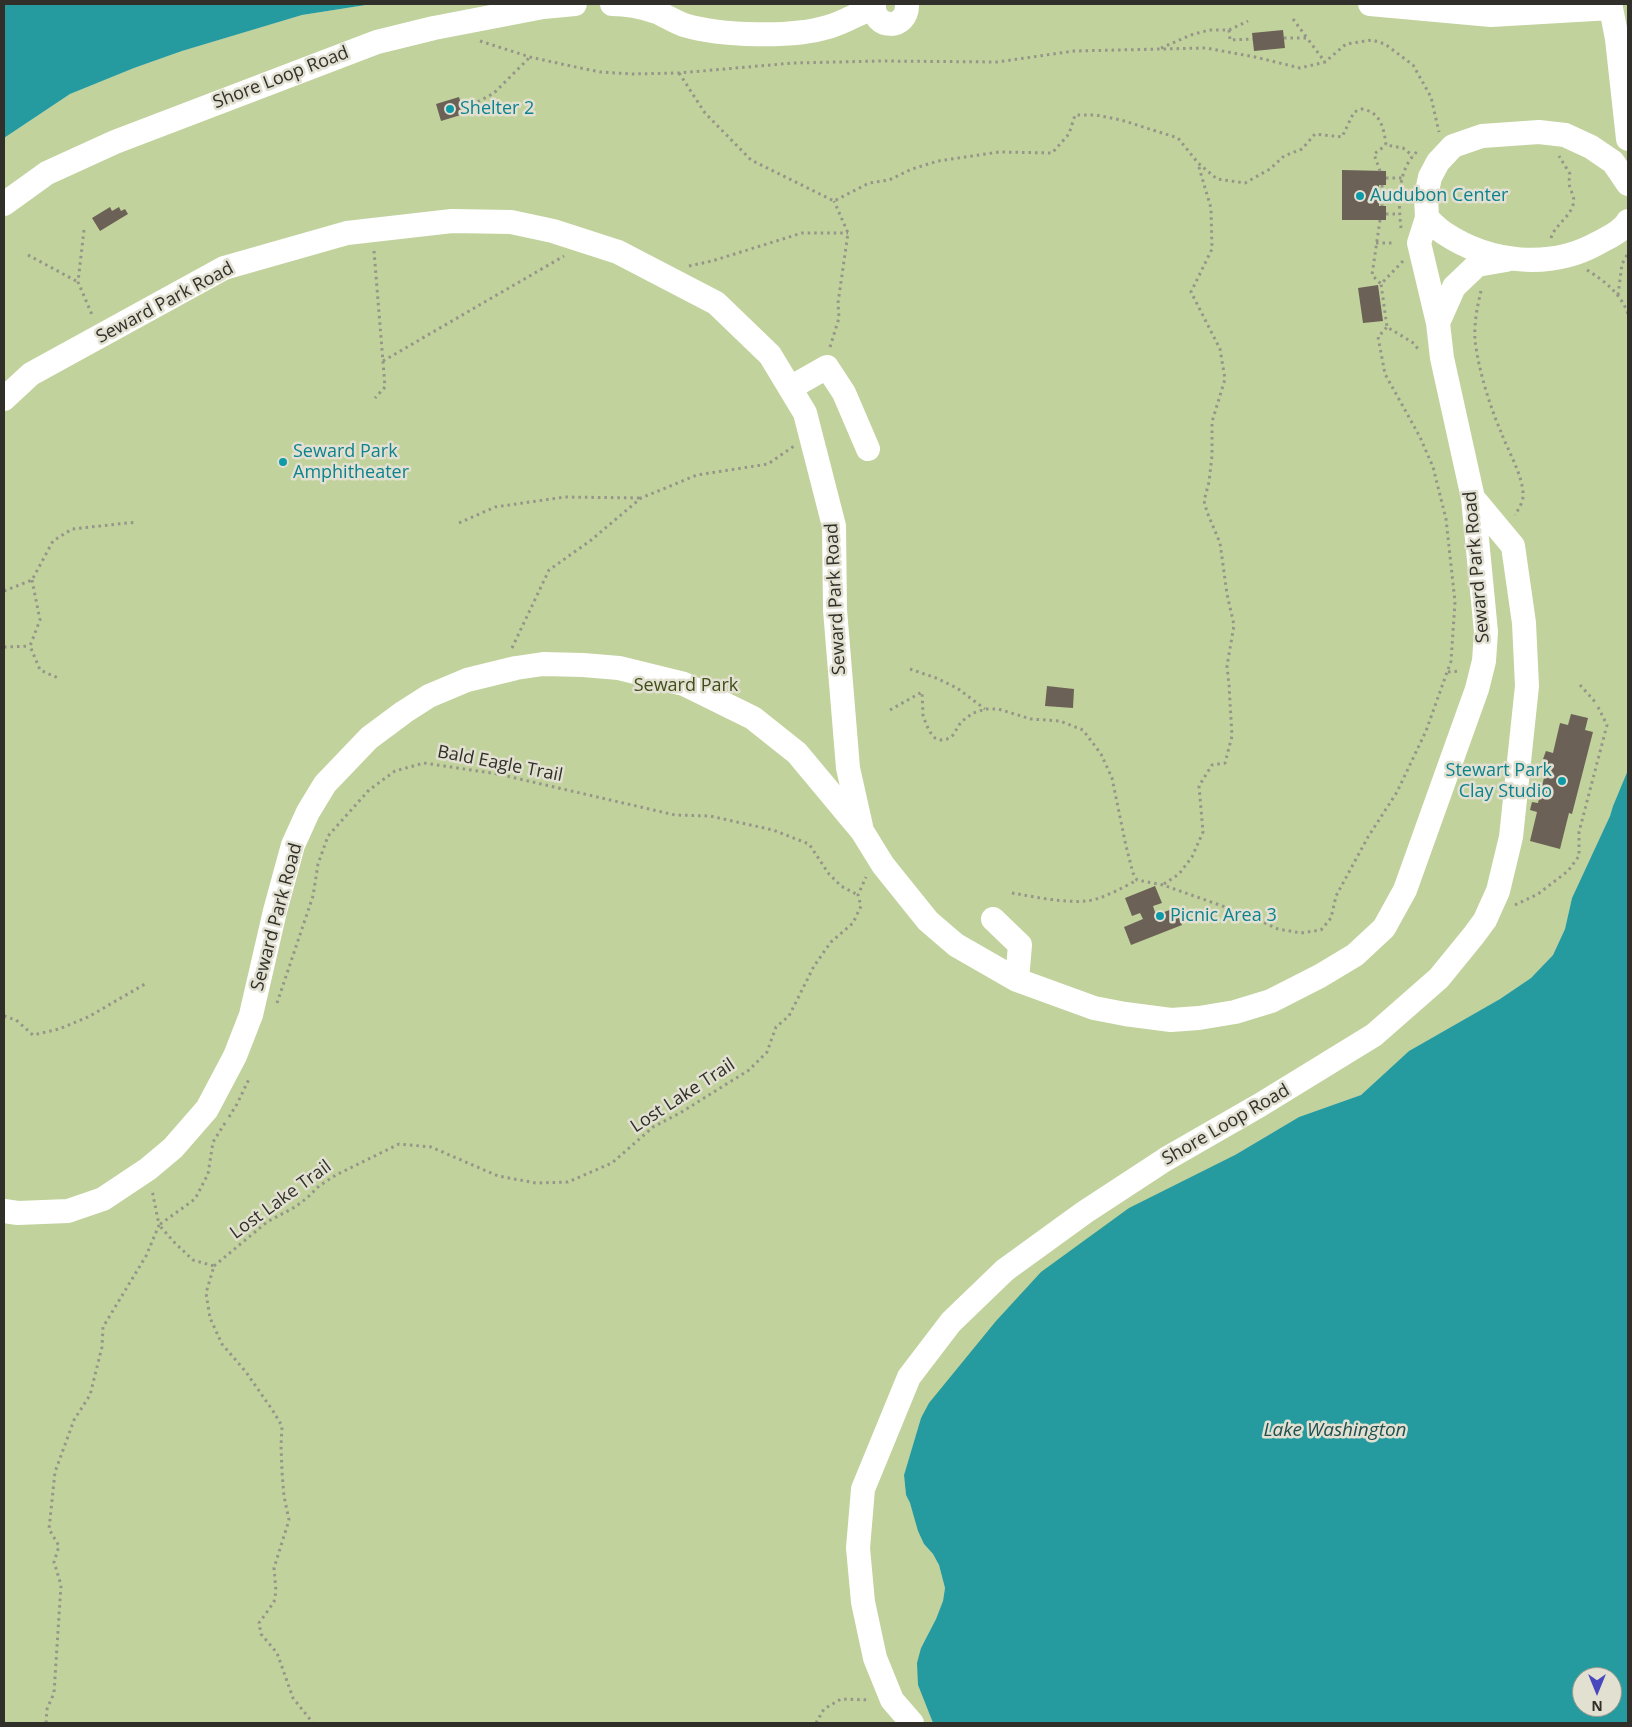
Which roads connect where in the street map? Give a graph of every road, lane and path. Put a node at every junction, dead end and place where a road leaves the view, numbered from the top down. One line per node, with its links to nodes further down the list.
1 (575, 4): 30 (street, Shore Loop Road)
2 (612, 4): 5 (street)
3 (911, 4): 5 (street)
4 (1370, 4): 19 (street)
5 (874, 6)
6 (1293, 18): 10 (path)
7 (1248, 21): 8 (path)
8 (1229, 30): 11 (path); 13 (path)
9 (1284, 38): 10 (path)
10 (1307, 38): 15 (path)
11 (1253, 39)
12 (479, 41): 14 (path)
13 (1159, 49): 15 (path); 16 (path)
14 (530, 57): 16 (path); 17 (path)
15 (1325, 62): 18 (path)
16 (679, 72): 29 (path)
17 (472, 105)
18 (1440, 136)
19 (1628, 139)
20 (1386, 145): 22 (path); 23 (path); 24 (path)
21 (1556, 151): 43 (path)
22 (1413, 156)
23 (1198, 163): 29 (path); 86 (path)
24 (1380, 170)
25 (1386, 178): 26 (path)
26 (1402, 178)
27 (1628, 184): 34 (street, Seward Park Road)
28 (1382, 185): 31 (path)
29 (834, 201): 39 (path)
30 (4, 204)
31 (1382, 206)
32 (1386, 214): 33 (path)
33 (1399, 214)
34 (1427, 218): 47 (street); 55 (street, Seward Park Road)
35 (1380, 220): 41 (path)
36 (1628, 221): 47 (street)
37 (84, 230): 50 (path)
38 (373, 230): 40 (street, Seward Park Road); 57 (street, Seward Park Road); 59 (path)
39 (848, 233): 49 (path); 60 (path)
40 (588, 242): 49 (street, Seward Park Road); 59 (path)
41 (1376, 243): 42 (path); 51 (path)
42 (1395, 243)
43 (1552, 244)
44 (28, 254): 50 (path)
45 (1627, 255): 53 (path)
46 (1406, 259): 51 (path)
47 (1510, 259): 55 (street)
48 (1582, 267): 53 (path)
49 (655, 271): 61 (street, Seward Park Road)
50 (78, 282): 57 (path)
51 (1381, 284): 56 (path)
52 (1481, 290): 68 (path)
53 (1618, 295): 54 (path)
54 (1628, 314)
55 (1438, 323): 67 (street, Seward Park Road)
56 (1387, 327): 58 (path); 72 (path)
57 (101, 336): 63 (street, Seward Park Road)
58 (1422, 354)
59 (383, 361): 62 (path)
60 (827, 367): 61 (street); 65 (street)
61 (790, 388): 64 (street, Seward Park Road)
62 (375, 398)
63 (4, 399)
64 (811, 438): 66 (path); 83 (street, Seward Park Road)
65 (868, 449)
66 (641, 498): 70 (path); 77 (path)
67 (1473, 498): 90 (street, Shore Loop Road); 91 (street, Seward Park Road)
68 (1515, 515)
69 (137, 522): 73 (path)
70 (459, 523)
71 (1454, 540): 72 (path)
72 (1448, 541): 86 (path)
73 (32, 580): 74 (path); 75 (path)
74 (4, 591)
75 (30, 646): 76 (path); 79 (path)
76 (4, 647)
77 (516, 668): 83 (street, Seward Park Road); 96 (street, Seward Park Road)
78 (910, 669): 81 (path)
79 (58, 678)
80 (1580, 685): 90 (path)
81 (986, 709): 82 (path); 85 (path)
82 (890, 710)
83 (862, 831): 91 (street, Seward Park Road)
84 (866, 877): 88 (path, Lost Lake Trail)
85 (1138, 880): 86 (path); 87 (path)
86 (1163, 885)
87 (1012, 893)
88 (858, 895): 93 (path, Bald Eagle Trail); 99 (path, Lost Lake Trail)
89 (993, 919): 91 (street)
90 (1485, 920): 100 (street, Shore Loop Road)
91 (1017, 980)
92 (145, 984): 94 (path)
93 (275, 1009)
94 (4, 1016)
95 (251, 1074): 98 (path)
96 (148, 1169): 97 (street, Seward Park Road); 98 (path)
97 (4, 1211)
98 (159, 1225): 99 (path); 101 (path)
99 (214, 1266): 102 (path)
100 (892, 1700): 103 (path); 104 (street, Shore Loop Road)
101 (46, 1723)
102 (313, 1723)
103 (816, 1723)
104 (912, 1723)

